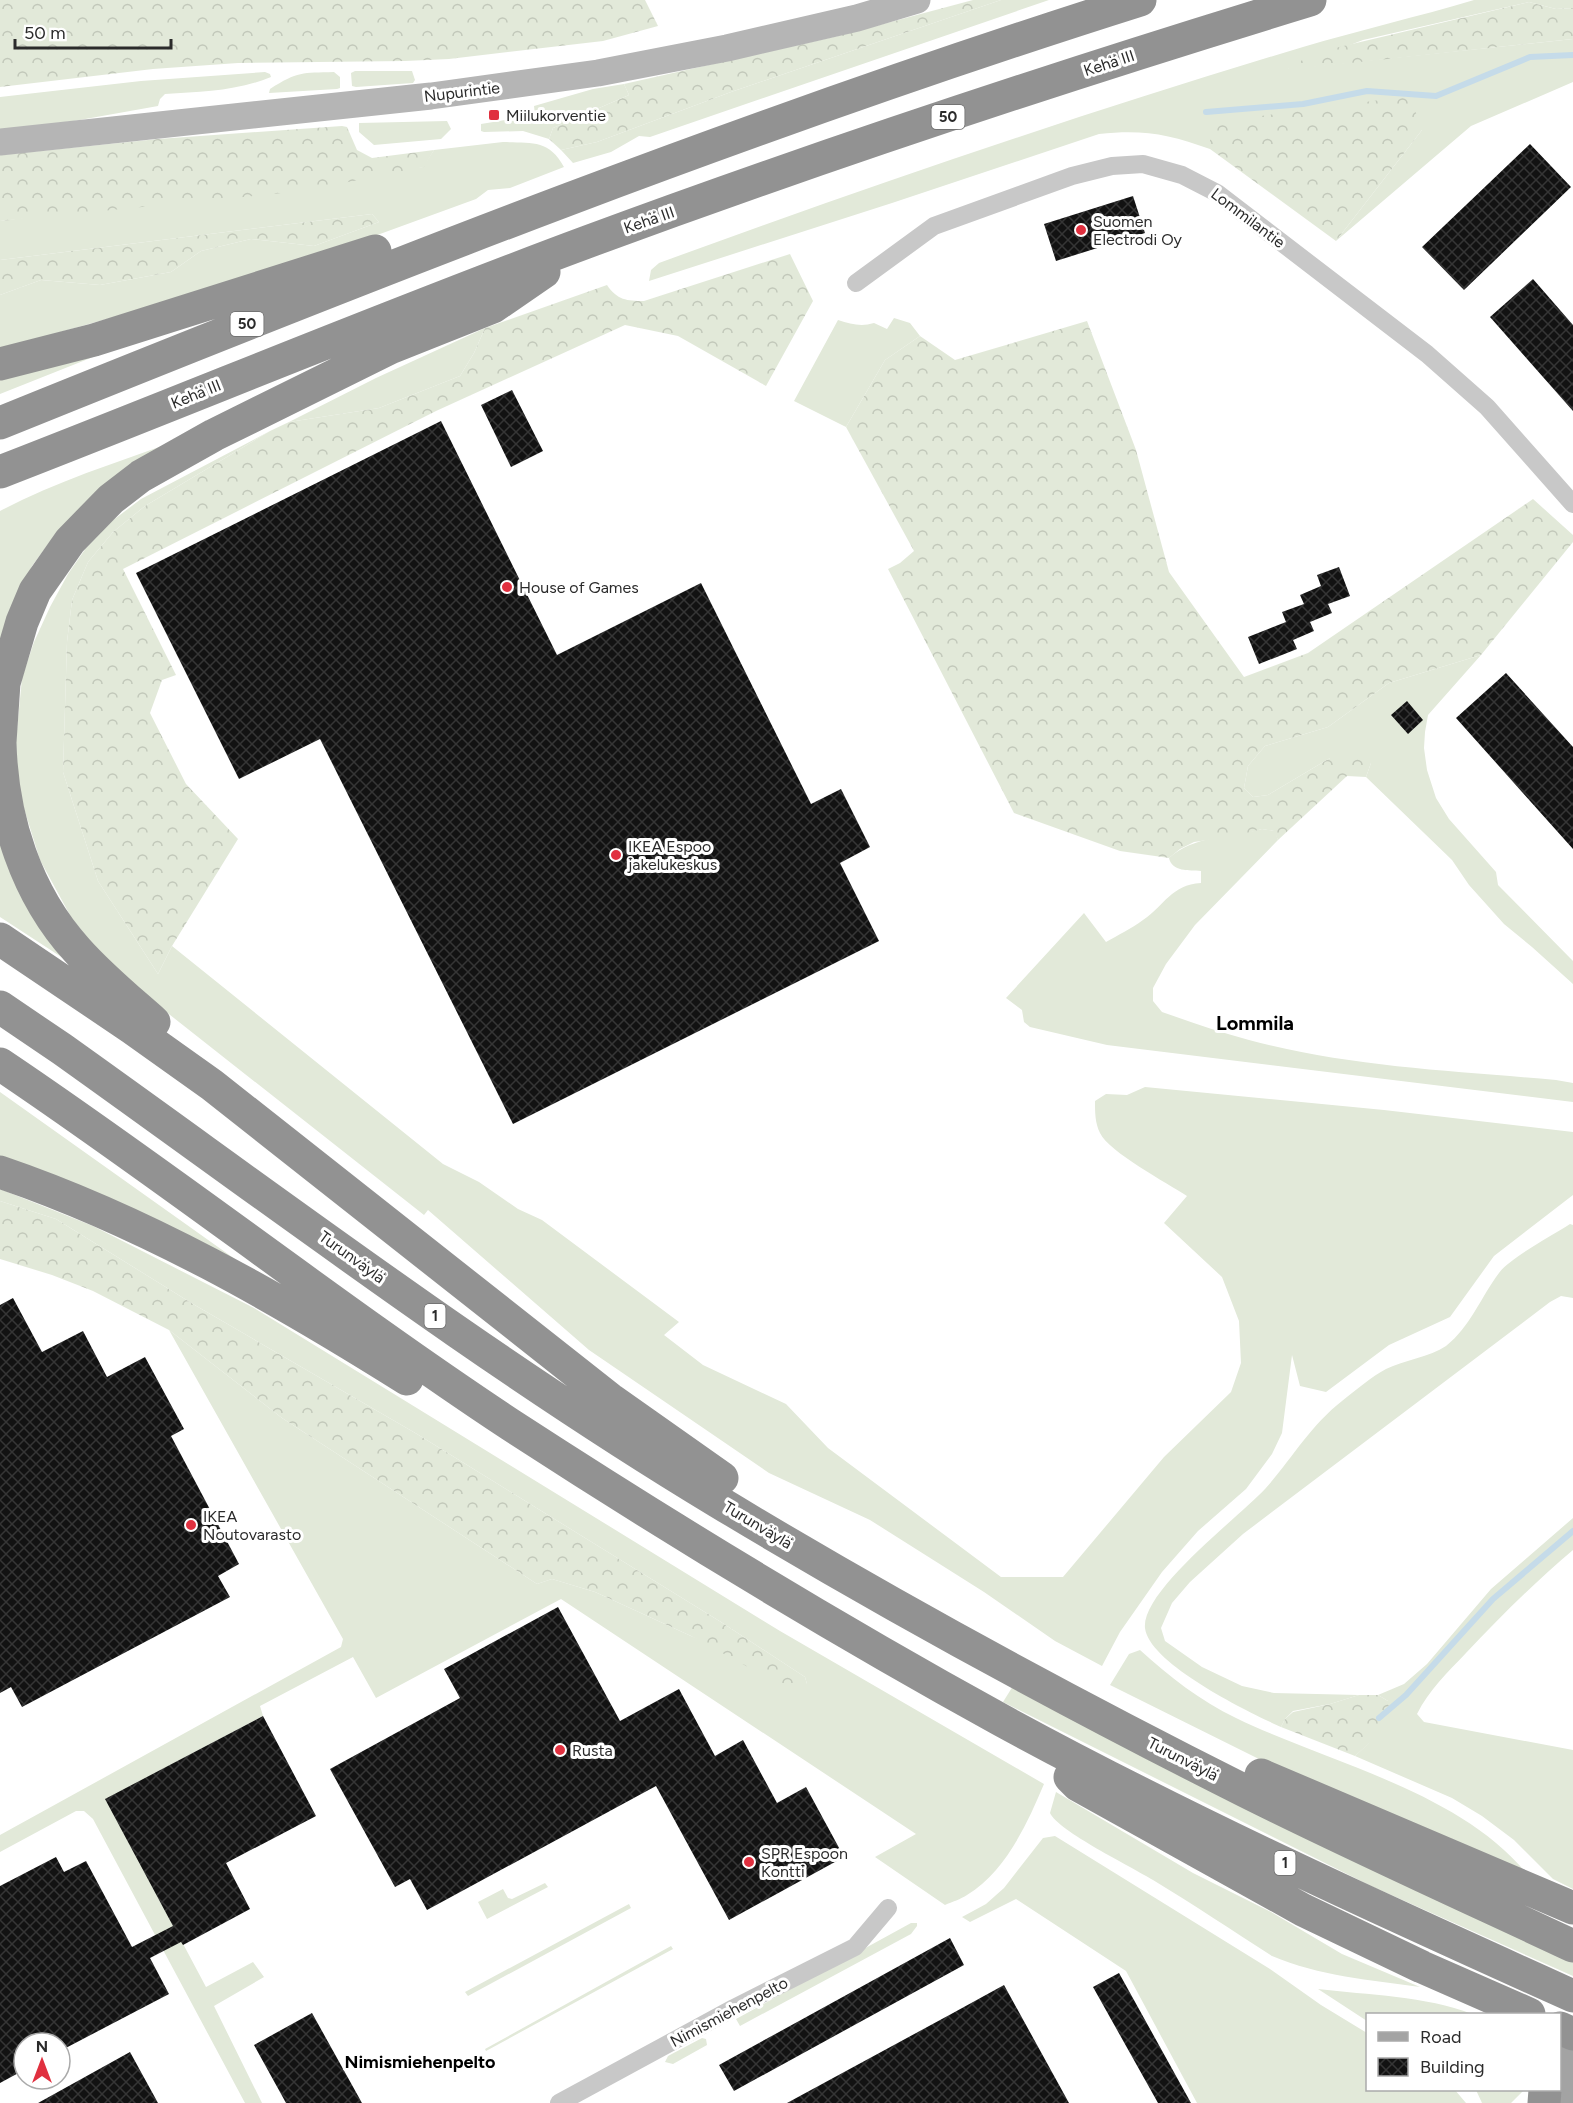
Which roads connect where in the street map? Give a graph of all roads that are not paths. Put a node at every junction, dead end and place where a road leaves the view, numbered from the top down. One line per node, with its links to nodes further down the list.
1 (917, 0): 4 (main road, Nupurintie)
2 (1140, 0): 5 (highway, 50)
3 (1310, 0): 6 (highway, Kehä III / 50)
4 (0, 142)
5 (496, 227): 8 (highway); 10 (highway, 50)
6 (589, 241): 9 (highway, Kehä III / 50); 14 (highway)
7 (856, 283): 13 (street, Lommilantie)
8 (0, 364)
9 (129, 421): 11 (highway, Kehä III / 50); 12 (highway)
10 (0, 423)
11 (0, 472)
12 (0, 491)
13 (1573, 504)
14 (0, 742): 18 (highway)
15 (0, 939): 18 (highway)
16 (0, 1007): 21 (highway, Turunväylä / 1)
17 (0, 1064): 20 (highway, 1)
18 (212, 1085): 21 (highway)
19 (0, 1172): 20 (highway)
20 (510, 1424): 23 (highway, 1)
21 (886, 1600): 22 (highway, Turunväylä / 1)
22 (1021, 1676): 25 (highway); 26 (highway, Turunväylä / 1)
23 (1002, 1720): 27 (highway, 1); 28 (highway)
24 (888, 1908): 31 (street, Nimismiehenpelto)
25 (1573, 1908)
26 (1573, 1946)
27 (1573, 1995)
28 (1526, 2013)
29 (1542, 2091): 32 (main road)
30 (1573, 2091): 33 (main road)
31 (558, 2103)
32 (1530, 2103)
33 (1560, 2103)

